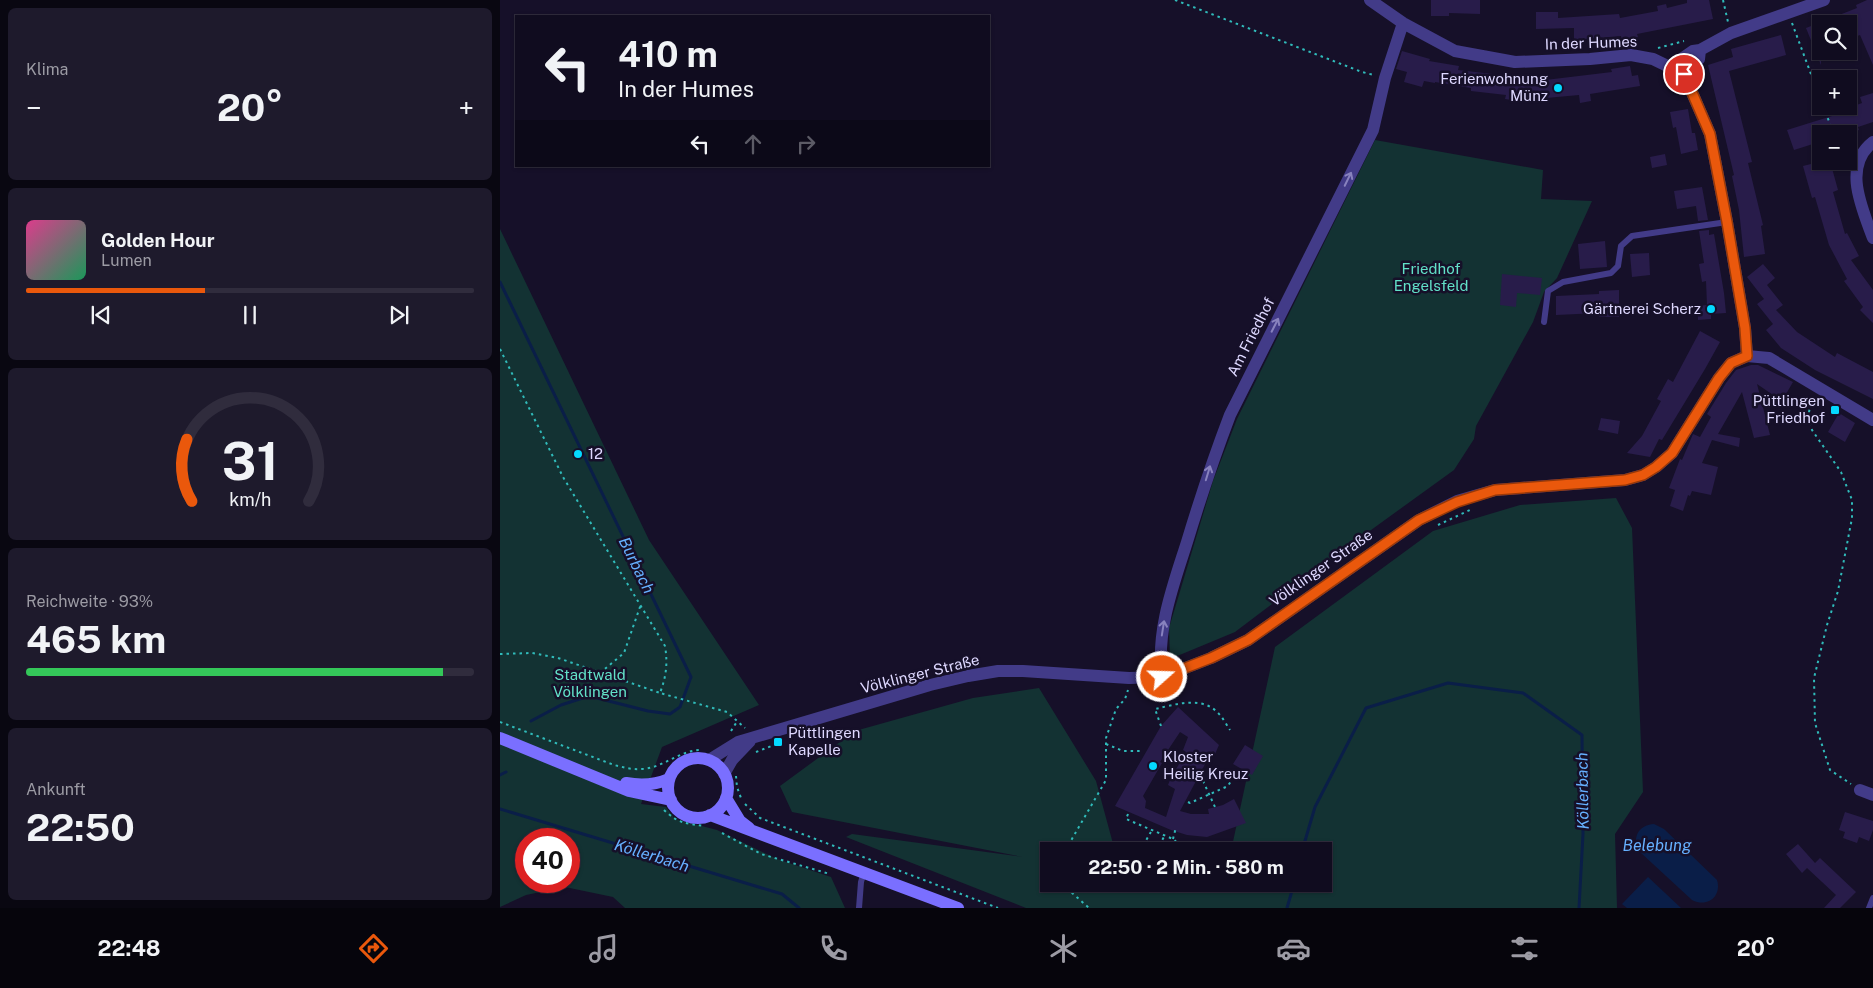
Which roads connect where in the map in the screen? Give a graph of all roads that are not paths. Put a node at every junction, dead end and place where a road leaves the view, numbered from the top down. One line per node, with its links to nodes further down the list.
1 (1370, 0): 3 (street, In der Humes)
2 (1824, 0): 4 (street)
3 (1403, 23): 5 (street, In der Humes); 13 (street, Am Friedhof, one-way to 3)
4 (1700, 50): 5 (street); 6 (street)
5 (1670, 66): 6 (street, In der Humes)
6 (1684, 74): 8 (street)
7 (1873, 142): 9 (street)
8 (1727, 222): 10 (lane); 11 (street)
9 (1873, 238)
10 (1544, 322)
11 (1747, 356): 12 (street); 13 (street, Völklinger Straße)
12 (1873, 420)
13 (1162, 677): 15 (street, Völklinger Straße)
14 (500, 738): 18 (main road)
15 (752, 739): 16 (street, Völklinger Straße); 17 (street, Völklinger Straße)
16 (708, 755): 17 (main road); 19 (main road)
17 (724, 774): 22 (main road)
18 (594, 777): 19 (main road); 23 (main road)
19 (669, 779): 23 (main road)
20 (1860, 790): 21 (street)
21 (1873, 795)
22 (726, 798): 24 (main road); 25 (main road)
23 (671, 800): 24 (main road)
24 (710, 815): 25 (main road)
25 (751, 830): 26 (main road)
26 (864, 872): 28 (lane); 29 (main road)
27 (1873, 898): 30 (lane)
28 (859, 908)
29 (958, 908)
30 (1869, 908)

